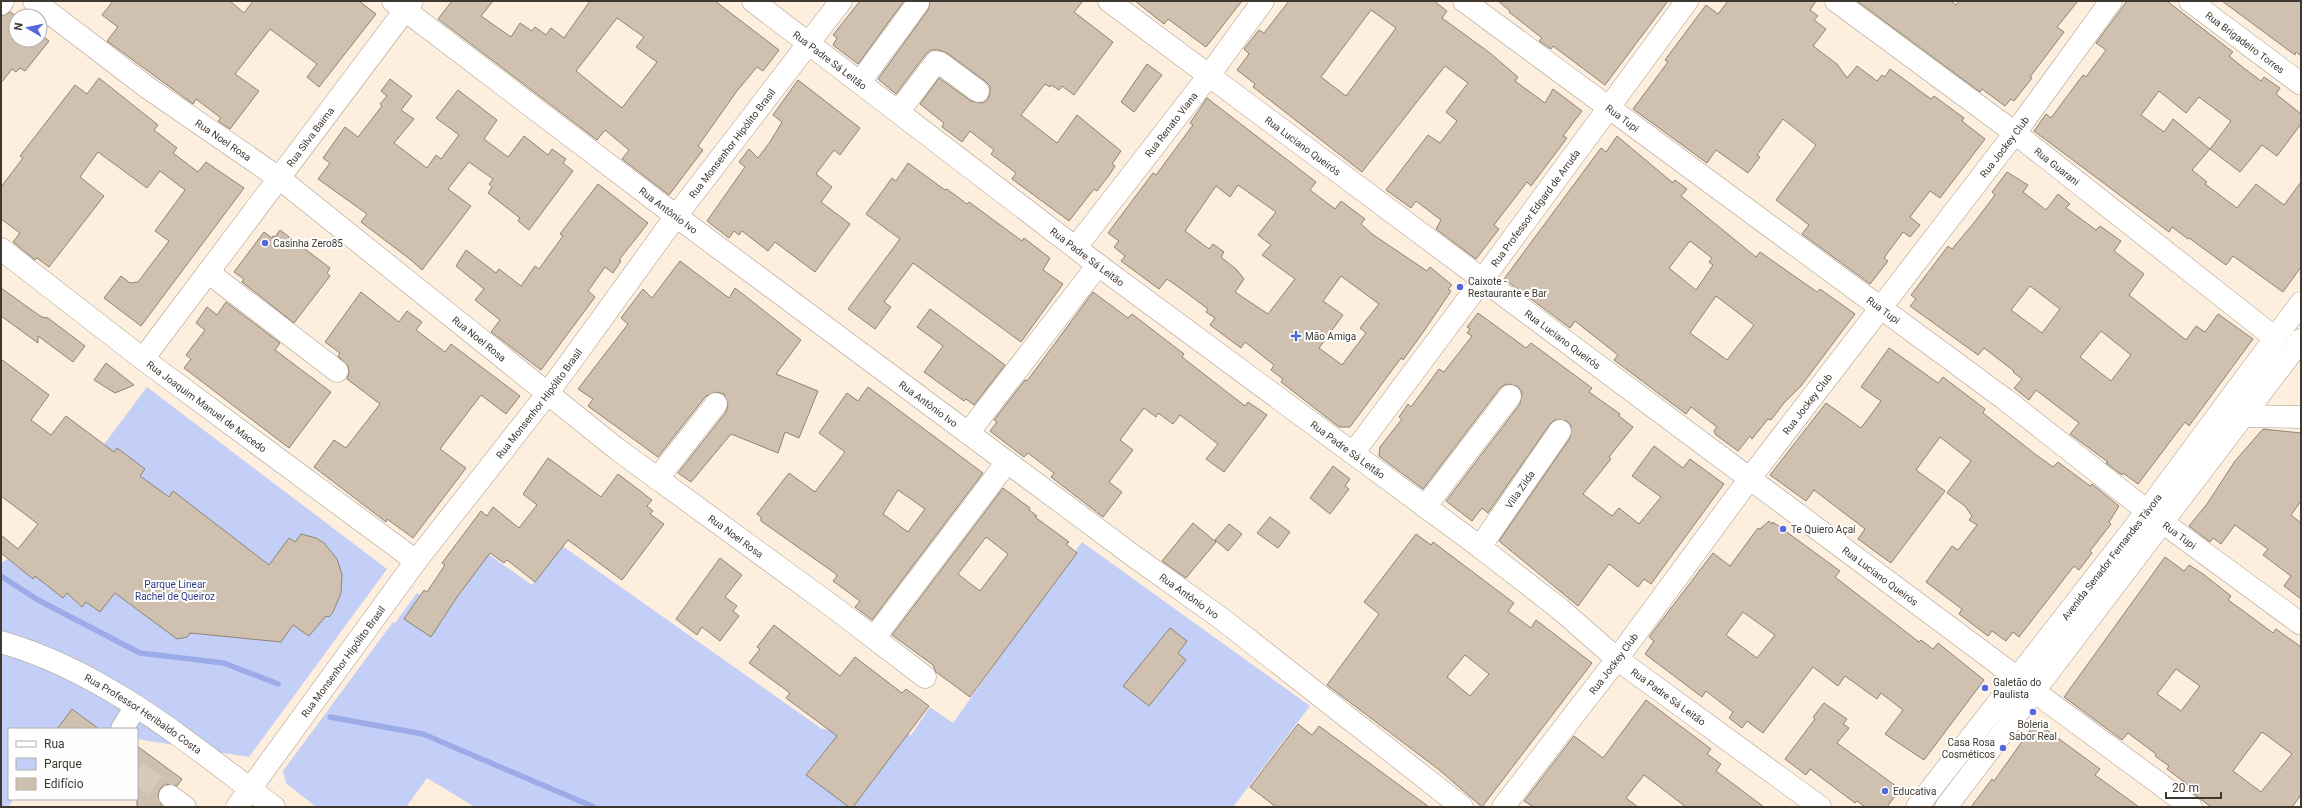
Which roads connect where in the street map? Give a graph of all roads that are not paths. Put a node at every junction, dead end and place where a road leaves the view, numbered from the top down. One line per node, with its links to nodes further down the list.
1 (3, 1): 13 (street)
2 (34, 1): 23 (street, Rua Noel Rosa)
3 (753, 1): 15 (street, Rua Padre Sá Leitão)
4 (841, 1): 15 (street, Rua Monsenhor Hipólito Brasil)
5 (1109, 1): 16 (street, Rua Luciano Queirós)
6 (1263, 1): 16 (street, Rua Renato Viana)
7 (1464, 1): 20 (street, Rua Tupi)
8 (1686, 1): 20 (street, Rua Professor Edgard de Arruda)
9 (1836, 1): 22 (street, Rua Guarani)
10 (2111, 1): 22 (street, Rua Jockey Club)
11 (2190, 1): 18 (street, Rua Brigadeiro Torres)
12 (918, 3): 17 (street)
13 (1, 4)
14 (403, 4): 23 (street, Rua Silva Baima); 24 (street, Rua Antônio Ivo)
15 (810, 43): 17 (street, Rua Padre Sá Leitão); 24 (street, Rua Monsenhor Hipólito Brasil)
16 (1210, 74): 25 (street, Rua Renato Viana); 29 (street, Rua Luciano Queirós)
17 (860, 82): 21 (street, Rua Padre Sá Leitão)
18 (2301, 84)
19 (978, 91): 21 (street)
20 (1608, 108): 29 (street, Rua Professor Edgard de Arruda); 31 (street, Rua Tupi)
21 (899, 111): 25 (street, Rua Padre Sá Leitão)
22 (2015, 133): 31 (street, Rua Jockey Club); 32 (street, Rua Guarani)
23 (279, 178): 28 (street, Rua Silva Baima); 36 (street, Rua Noel Rosa)
24 (676, 216): 36 (street, Rua Monsenhor Hipólito Brasil); 42 (street, Rua Antônio Ivo)
25 (1076, 247): 27 (street, Rua Padre Sá Leitão)
26 (1, 248): 34 (street, Rua Joaquim Manuel de Macedo)
27 (1098, 265): 42 (street); 43 (street, Rua Padre Sá Leitão)
28 (209, 274): 34 (street, Rua Silva Baima); 35 (street)
29 (1483, 280): 43 (street, Rua Professor Edgard de Arruda); 45 (street, Rua Luciano Queirós)
30 (2301, 303): 32 (street, Avenida Senador Fernandes Távora)
31 (1880, 310): 45 (street, Rua Jockey Club); 48 (street, Rua Tupi)
32 (2275, 338): 48 (street, Avenida Senador Fernandes Távora)
33 (2301, 340): 39 (street, Avenida Senador Fernandes Távora)
34 (143, 359): 50 (street, Rua Joaquim Manuel de Macedo)
35 (337, 371)
36 (548, 394): 46 (street, Rua Noel Rosa); 50 (street, Rua Monsenhor Hipólito Brasil)
37 (1510, 396): 47 (street)
38 (716, 404): 46 (street)
39 (2244, 416): 40 (street); 48 (street, Avenida Senador Fernandes Távora)
40 (2301, 417)
41 (1560, 431): 49 (street, Villa Zilda)
42 (968, 433): 44 (street, Rua Antônio Ivo)
43 (1354, 452): 47 (street, Rua Padre Sá Leitão)
44 (1007, 462): 52 (street); 63 (street, Rua Antônio Ivo)
45 (1750, 478): 54 (street, Rua Jockey Club); 56 (street, Rua Luciano Queirós)
46 (657, 479): 52 (street, Rua Noel Rosa)
47 (1425, 507): 49 (street, Rua Padre Sá Leitão)
48 (2155, 517): 51 (street, Rua Tupi); 56 (street, Avenida Senador Fernandes Távora); 57 (street, Avenida Senador Fernandes Távora)
49 (1480, 547): 54 (street, Rua Padre Sá Leitão)
50 (416, 561): 60 (street, Rua Monsenhor Hipólito Brasil)
51 (2301, 624)
52 (874, 638): 55 (street, Rua Noel Rosa)
53 (1, 642): 58 (street, Rua Professor Heribaldo Costa)
54 (1617, 659): 64 (street, Rua Jockey Club); 65 (street, Rua Padre Sá Leitão)
55 (925, 677)
56 (2016, 677): 66 (street, Avenida Senador Fernandes Távora)
57 (2035, 692): 67 (street, Avenida Senador Fernandes Távora); 68 (street)
58 (136, 706): 59 (street); 60 (street, Rua Professor Heribaldo Costa)
59 (123, 728)
60 (250, 789): 61 (street, Rua Monsenhor Hipólito Brasil); 62 (street, Rua Professor Heribaldo Costa)
61 (236, 807)
62 (274, 807)
63 (1462, 807)
64 (1503, 807)
65 (1820, 807)
66 (1917, 807)
67 (1946, 807)
68 (2191, 807)

